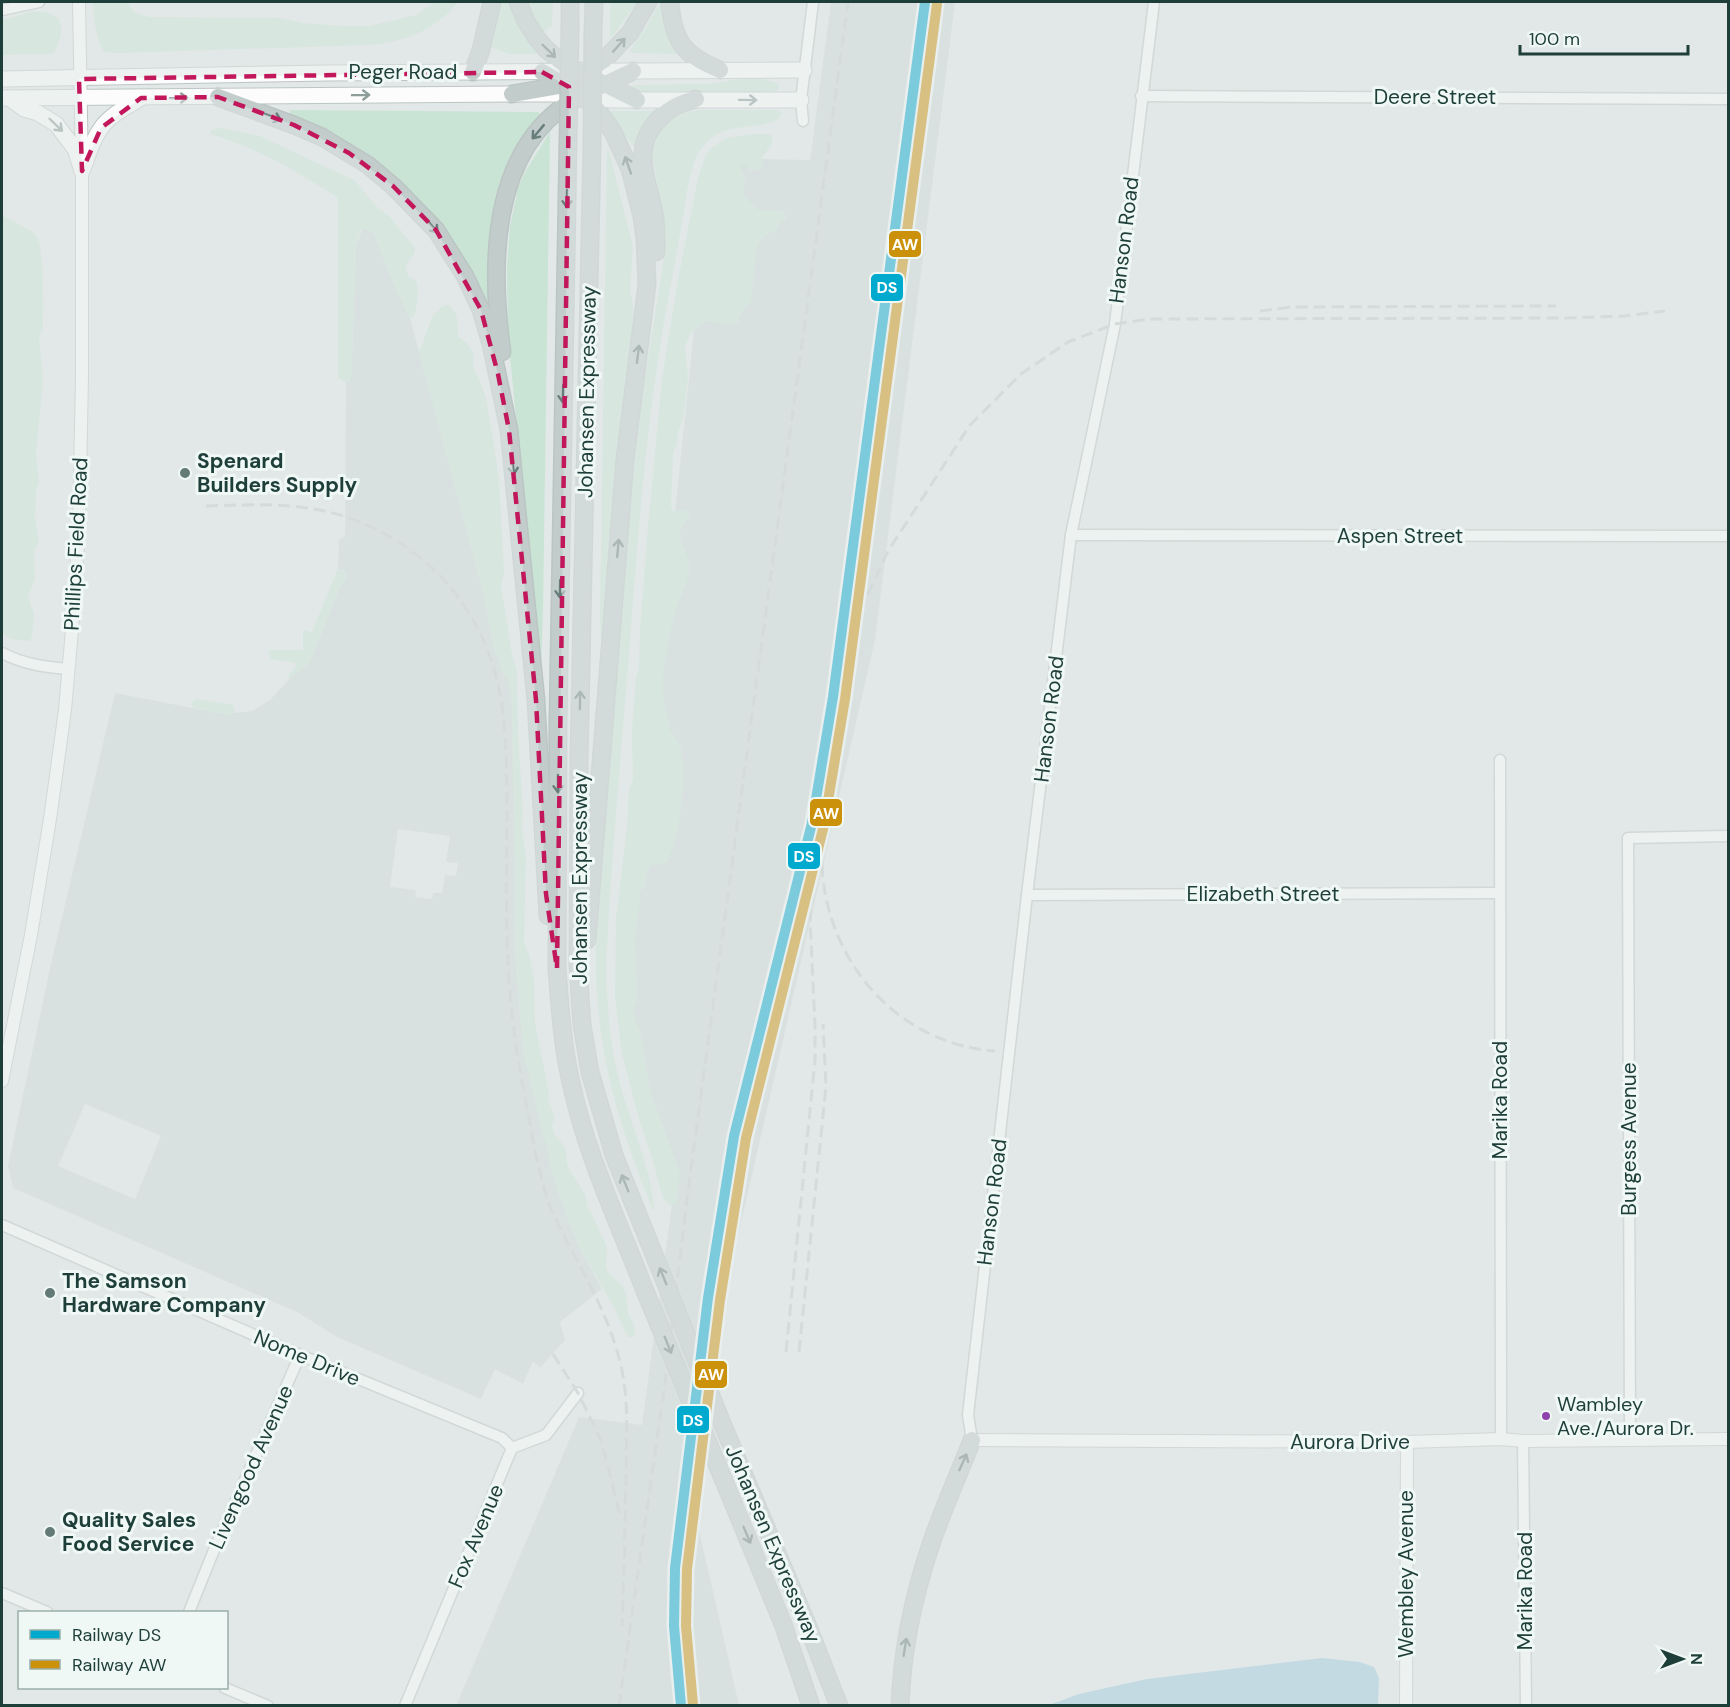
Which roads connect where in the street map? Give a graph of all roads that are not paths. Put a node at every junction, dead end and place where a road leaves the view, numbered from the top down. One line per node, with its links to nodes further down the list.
1 (39, 2): 11 (street)
2 (79, 2): 19 (street, Phillips Field Road)
3 (492, 2): 15 (highway)
4 (518, 2): 17 (highway, one-way to 17)
5 (570, 2): 45 (highway, Johansen Expressway, one-way to 45, bridge)
6 (594, 2): 46 (highway, Johansen Expressway, one-way to 6, bridge)
7 (648, 2): 17 (highway, one-way to 7)
8 (670, 2): 12 (highway)
9 (813, 2): 13 (street)
10 (1154, 2): 24 (street, Hanson Road)
11 (2, 10)
12 (720, 70): 13 (main road, Peger Road); 14 (main road, Peger Road)
13 (804, 70): 32 (street)
14 (633, 71): 17 (main road, Peger Road); 21 (highway)
15 (473, 72): 16 (main road, Peger Road); 19 (main road, Peger Road)
16 (542, 72): 17 (main road, Peger Road); 20 (highway)
17 (583, 72): 20 (highway); 21 (highway)
18 (2, 79): 19 (main road, Peger Road)
19 (79, 79): 27 (street, Phillips Field Road)
20 (564, 85): 22 (highway); 23 (highway)
21 (604, 85): 23 (highway); 31 (highway)
22 (512, 94): 23 (main road, Peger Road); 25 (main road, Peger Road, one-way to 22)
23 (583, 96): 31 (main road, Peger Road); 35 (highway, one-way to 23); 36 (highway, one-way to 36)
24 (1141, 96): 30 (street, Deere Street); 37 (street, Hanson Road)
25 (218, 97): 28 (main road, Peger Road, one-way to 25); 36 (highway, one-way to 36)
26 (5, 98): 27 (main road, Peger Road); 34 (main road, one-way to 34)
27 (80, 98): 28 (main road, Peger Road); 34 (street, Phillips Field Road)
28 (141, 98): 34 (main road)
29 (696, 99): 31 (main road, Peger Road); 32 (main road, Peger Road, one-way to 32); 35 (highway)
30 (1728, 99)
31 (637, 100)
32 (801, 100): 33 (street)
33 (803, 121)
34 (82, 171): 40 (street, Phillips Field Road)
35 (647, 284): 46 (highway, one-way to 35)
36 (509, 430): 45 (highway, one-way to 45)
37 (1071, 535): 38 (street, Aspen Street); 44 (street, Hanson Road)
38 (1728, 536)
39 (2, 653): 40 (street)
40 (68, 669): 47 (street, Phillips Field Road)
41 (1500, 760): 43 (street, Marika Road)
42 (1728, 836): 54 (street, Burgess Avenue)
43 (1499, 893): 44 (street, Elizabeth Street); 53 (street, Marika Road)
44 (1027, 894): 52 (street, Hanson Road)
45 (557, 969): 64 (highway, Johansen Expressway, one-way to 64, bridge)
46 (582, 1025): 65 (highway, Johansen Expressway, one-way to 46, bridge)
47 (2, 1082)
48 (2, 1225): 49 (street, Nome Drive)
49 (300, 1355): 57 (street, Nome Drive); 60 (street, Livengood Avenue)
50 (578, 1393): 57 (street)
51 (1728, 1439): 54 (street, Aurora Drive)
52 (972, 1440): 56 (street, Aurora Drive); 66 (highway, one-way to 52)
53 (1501, 1440): 55 (street, Aurora Drive); 56 (street, Aurora Drive)
54 (1630, 1440): 55 (street, Aurora Drive)
55 (1523, 1441): 68 (street, Marika Road)
56 (1407, 1442): 67 (street, Wembley Avenue)
57 (513, 1448): 63 (street, Fox Avenue)
58 (2, 1593): 59 (street)
59 (45, 1611)
60 (189, 1611)
61 (227, 1689): 62 (street)
62 (268, 1706)
63 (405, 1706)
64 (811, 1706)
65 (839, 1706)
66 (900, 1706)
67 (1406, 1706)
68 (1526, 1706)

